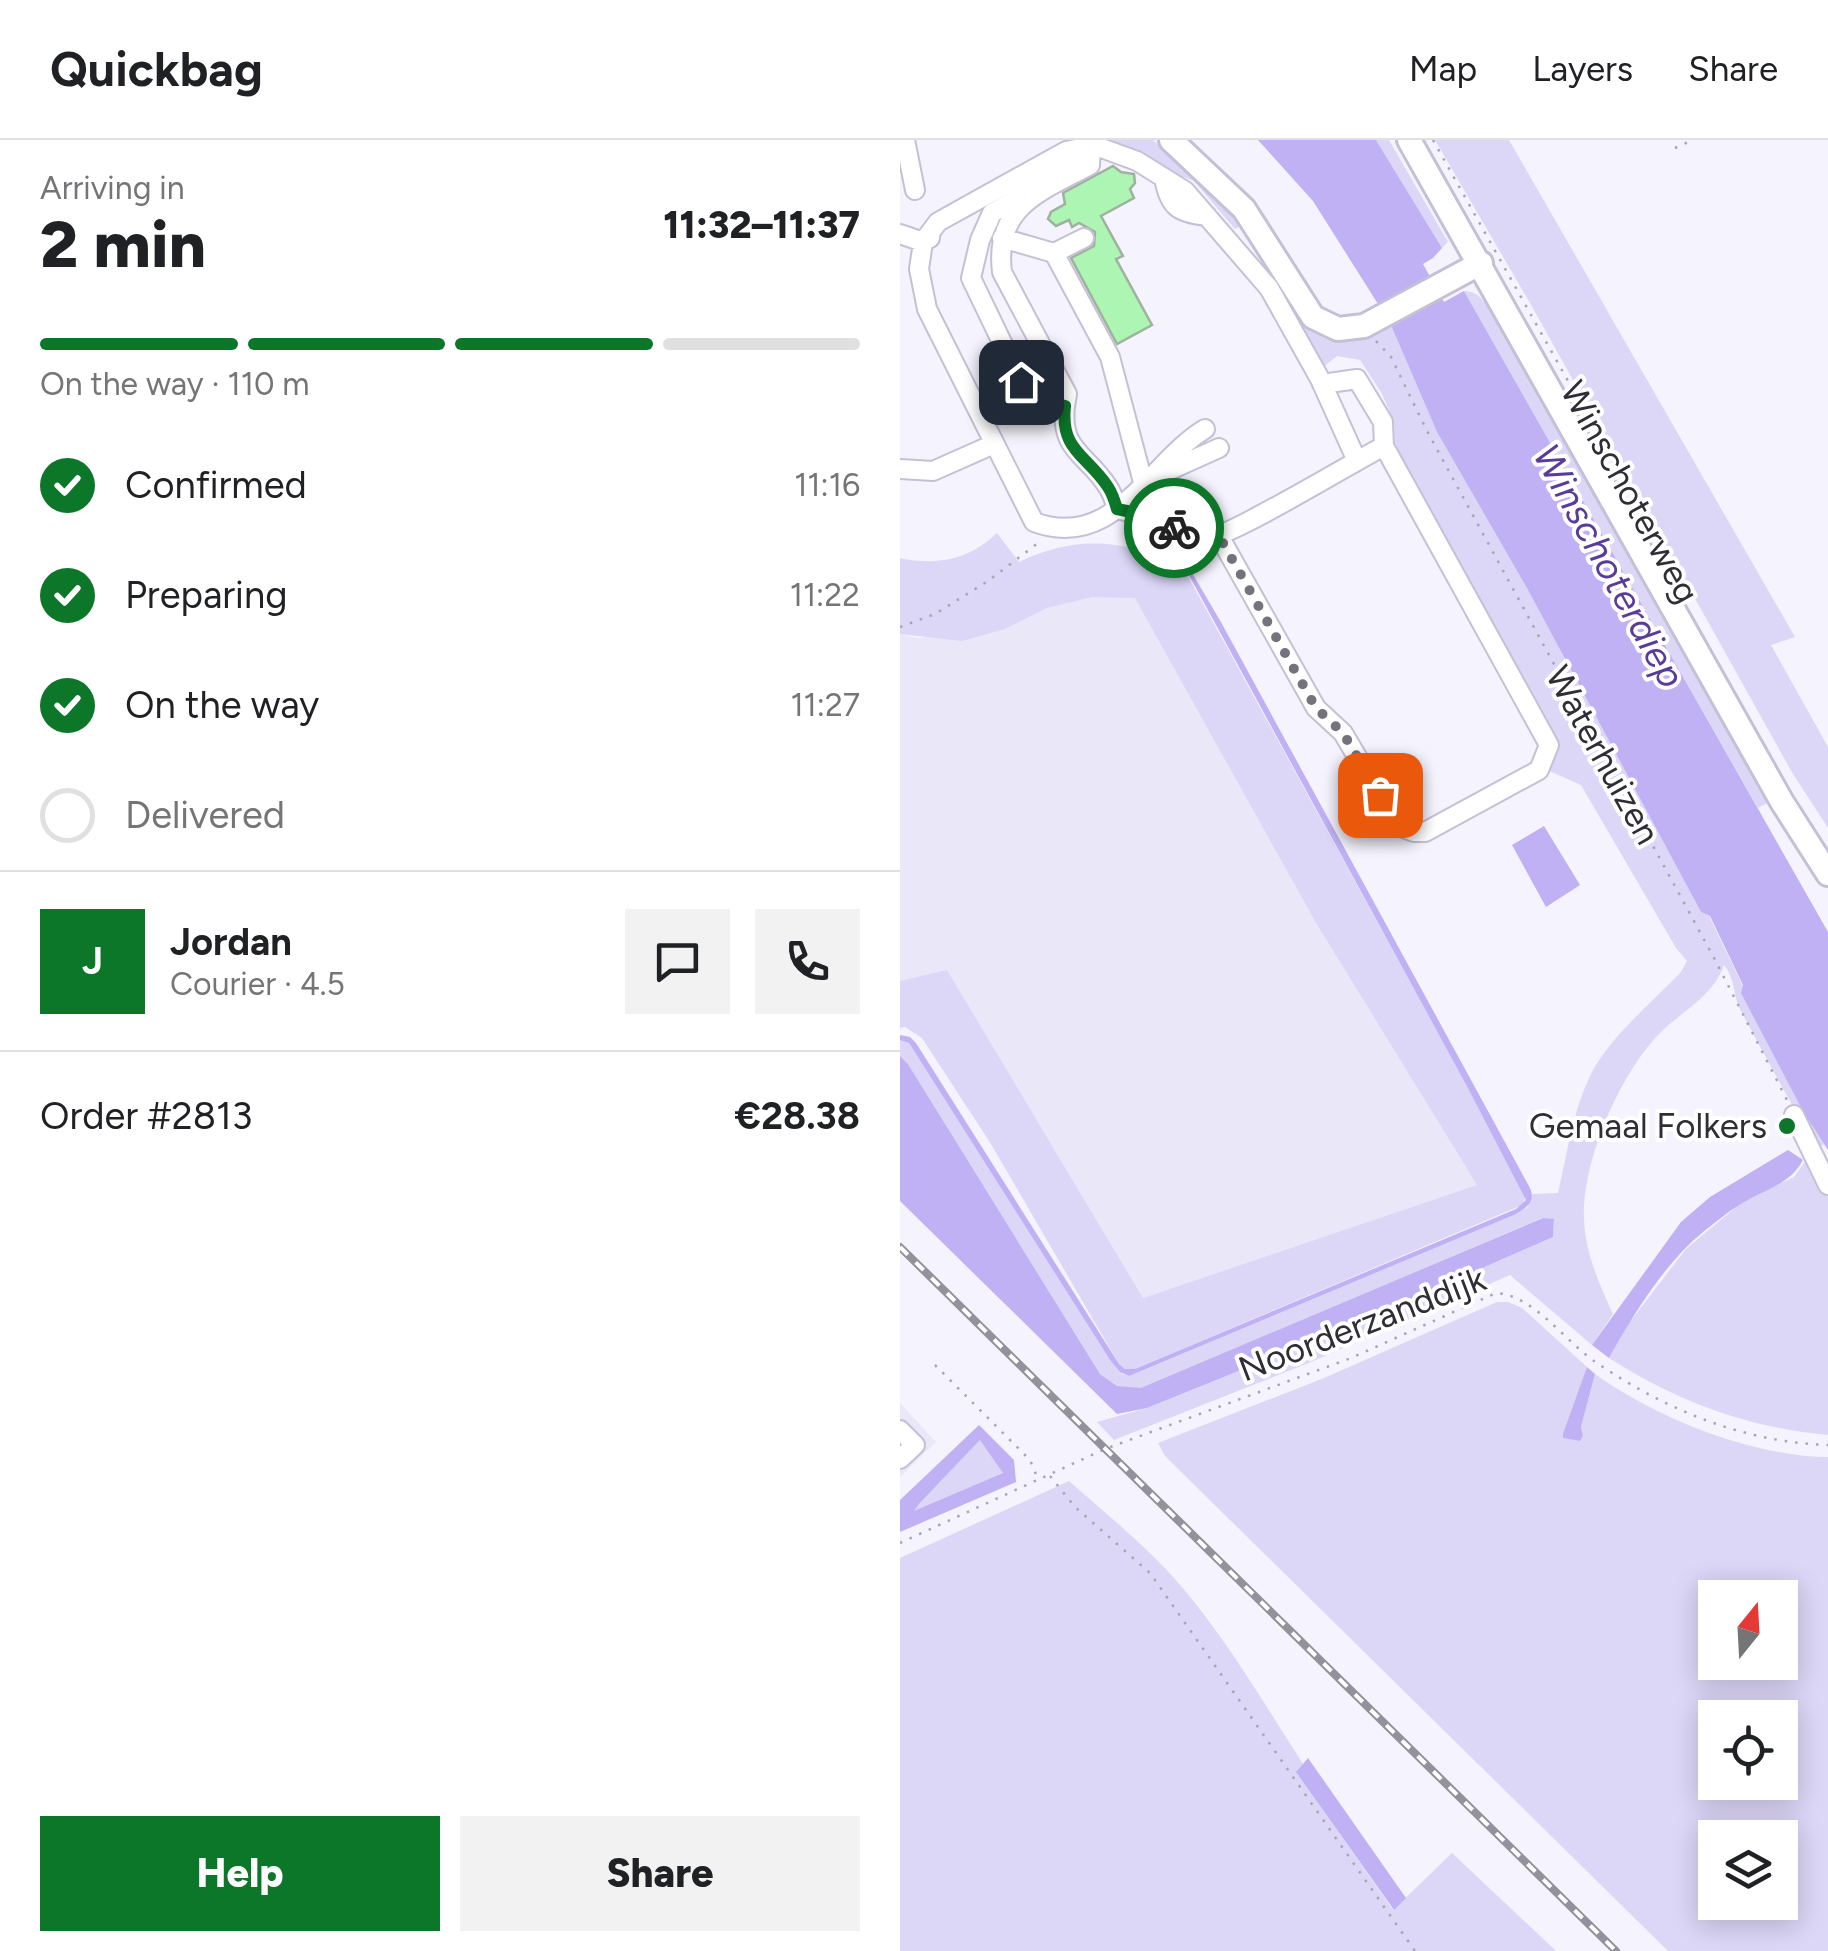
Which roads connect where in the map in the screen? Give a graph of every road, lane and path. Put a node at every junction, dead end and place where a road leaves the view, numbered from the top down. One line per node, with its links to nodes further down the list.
1 (906, 140): 8 (street)
2 (1172, 140): 15 (main road)
3 (1409, 140): 14 (main road, Winschoterweg)
4 (1432, 140): 28 (path, Winschoterweg)
5 (1693, 140): 7 (path)
6 (1089, 146): 10 (street); 12 (street); 16 (street); 17 (street)
7 (1675, 148)
8 (915, 190)
9 (900, 234): 12 (street)
10 (1002, 238): 13 (street); 17 (street)
11 (1084, 238): 13 (street)
12 (923, 242): 19 (street)
13 (1054, 253): 24 (street)
14 (1481, 263): 15 (main road); 30 (main road, Winschoterweg)
15 (1371, 330): 31 (path, Waterhuizen)
16 (1322, 384): 20 (street); 22 (street)
17 (1065, 406): 25 (street)
18 (1205, 428): 24 (street)
19 (994, 444): 23 (street); 26 (street)
20 (1384, 446): 22 (street); 27 (street)
21 (1218, 448): 24 (street)
22 (1357, 460): 27 (street)
23 (900, 469)
24 (1149, 482): 25 (street)
25 (1117, 509): 26 (street); 27 (street)
26 (1054, 529): 29 (path)
27 (1219, 536)
28 (1685, 590)
29 (900, 628)
30 (1828, 874)
31 (1794, 1115): 32 (street)
32 (1828, 1185)
33 (935, 1365): 38 (path)
34 (900, 1430): 36 (street)
35 (1828, 1445): 37 (path, Noorderzanddijk)
36 (900, 1459)
37 (1050, 1476): 38 (path, Noorderzanddijk); 40 (path)
38 (1039, 1481): 39 (path, Noorderzanddijk)
39 (900, 1543)
40 (1415, 1951)

